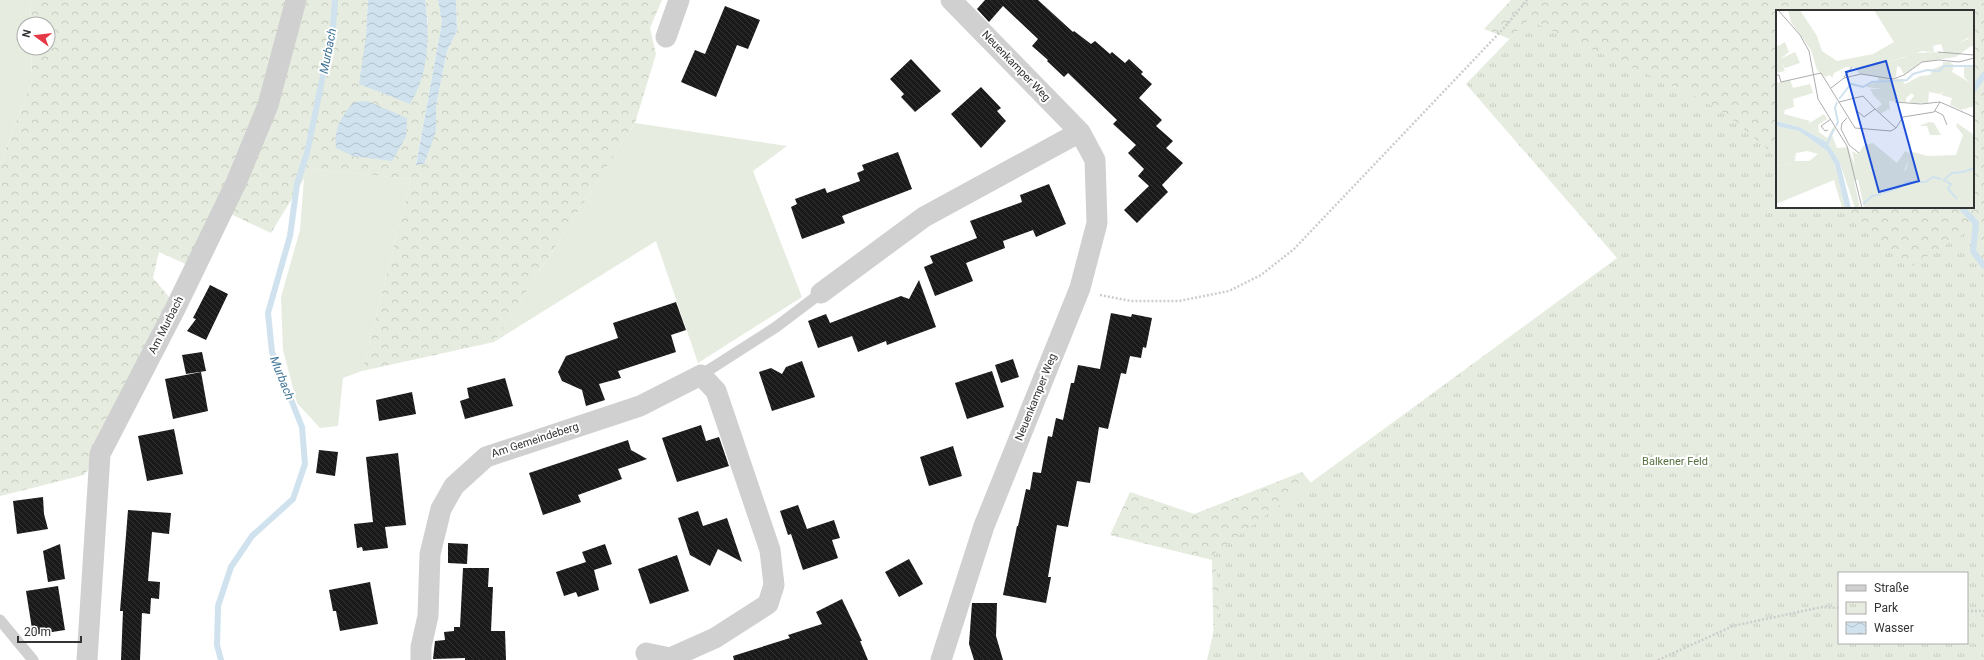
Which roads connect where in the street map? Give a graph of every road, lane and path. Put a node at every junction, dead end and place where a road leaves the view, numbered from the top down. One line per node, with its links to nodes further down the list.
1 (296, 0): 16 (street, Am Murbach)
2 (679, 0): 5 (street)
3 (951, 0): 6 (street, Neuenkamper Weg)
4 (1527, 0): 7 (path)
5 (666, 37)
6 (1080, 132): 7 (street, Neuenkamper Weg); 8 (street)
7 (1080, 288): 18 (street, Neuenkamper Weg)
8 (821, 293): 9 (lane, Am Gemeindeberg)
9 (701, 375): 14 (street); 17 (street, Am Gemeindeberg)
10 (1838, 608): 19 (path)
11 (1968, 611): 12 (path)
12 (1984, 611)
13 (0, 620): 15 (lane)
14 (646, 653)
15 (33, 660)
16 (87, 660)
17 (421, 660)
18 (941, 660)
19 (1658, 660)

